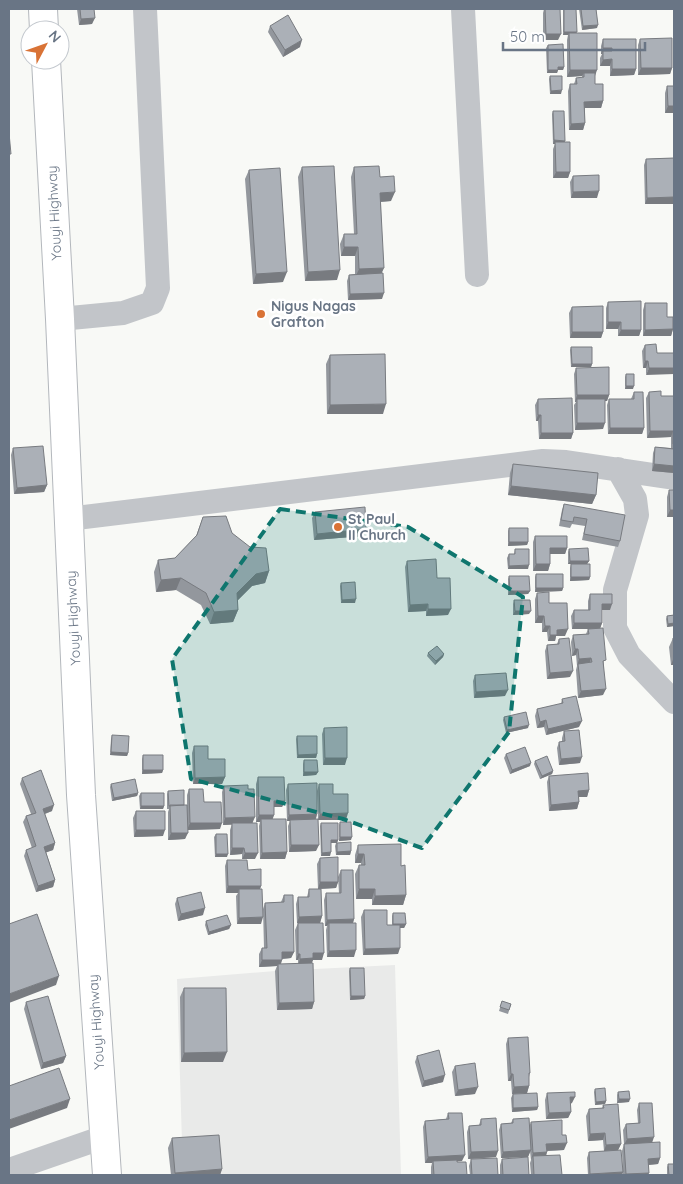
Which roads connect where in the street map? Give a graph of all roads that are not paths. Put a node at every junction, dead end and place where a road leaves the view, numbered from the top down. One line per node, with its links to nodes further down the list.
1 (145, 9): 5 (street)
2 (463, 9): 4 (street)
3 (47, 70): 5 (main road, Youyi Highway)
4 (477, 275)
5 (60, 319): 8 (main road, Youyi Highway)
6 (618, 469): 7 (street); 8 (street); 9 (street)
7 (674, 478)
8 (68, 519): 10 (main road, Youyi Highway)
9 (674, 702)
10 (104, 1137): 11 (street); 12 (main road, Youyi Highway)
11 (9, 1170)
12 (107, 1175)

